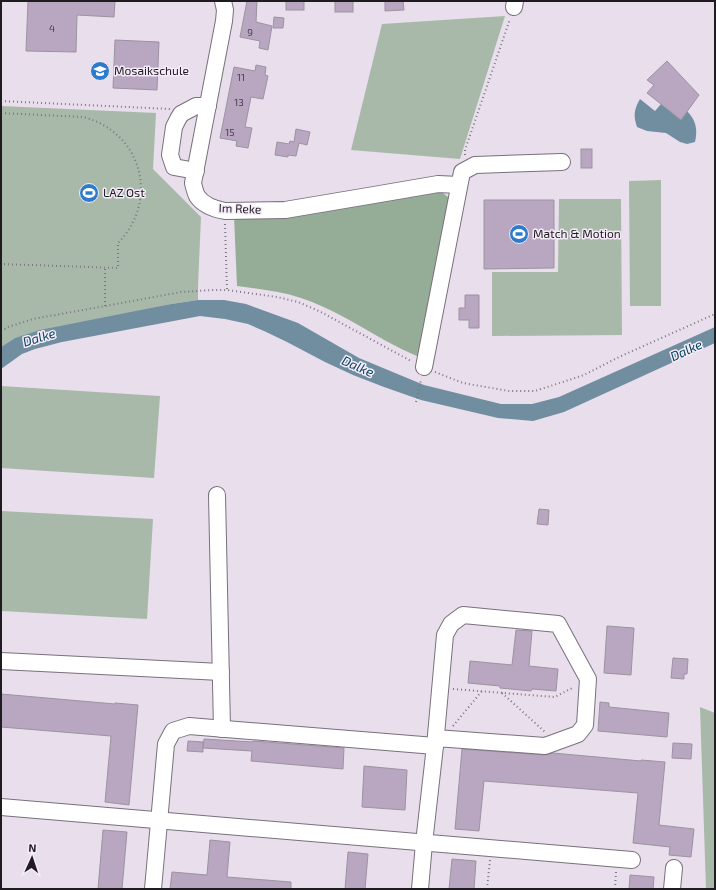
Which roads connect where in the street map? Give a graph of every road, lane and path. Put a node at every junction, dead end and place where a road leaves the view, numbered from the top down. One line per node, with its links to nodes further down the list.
1 (223, 1): 4 (street, Im Reke)
2 (514, 4): 9 (path)
3 (1, 101): 6 (path)
4 (208, 106): 6 (street); 8 (street, Im Reke)
5 (1, 113): 12 (path)
6 (182, 114): 8 (street)
7 (562, 162): 9 (street)
8 (196, 171): 10 (street, Im Reke)
9 (461, 178): 10 (street, Im Reke); 17 (street)
10 (225, 210): 13 (path)
11 (1, 264): 12 (path)
12 (105, 268): 14 (path)
13 (227, 290): 14 (path); 17 (path)
14 (105, 306): 16 (path)
15 (715, 314): 17 (path)
16 (1, 331)
17 (424, 367)
18 (420, 387): 19 (path)
19 (416, 402)
20 (217, 494): 22 (street)
21 (1, 661): 22 (street)
22 (221, 672): 27 (street)
23 (588, 679): 24 (street); 26 (path); 29 (street)
24 (440, 687): 25 (path); 28 (street)
25 (482, 691): 26 (path); 28 (path)
26 (502, 693): 29 (path)
27 (222, 729): 28 (street); 31 (street)
28 (438, 741): 29 (street); 32 (street)
29 (556, 742)
30 (1, 808): 31 (street)
31 (159, 820): 32 (street); 36 (street)
32 (424, 843): 33 (street); 37 (street)
33 (491, 849): 34 (street); 38 (path)
34 (625, 860): 39 (path)
35 (674, 868): 40 (street)
36 (153, 889)
37 (420, 889)
38 (487, 889)
39 (615, 889)
40 (672, 889)

